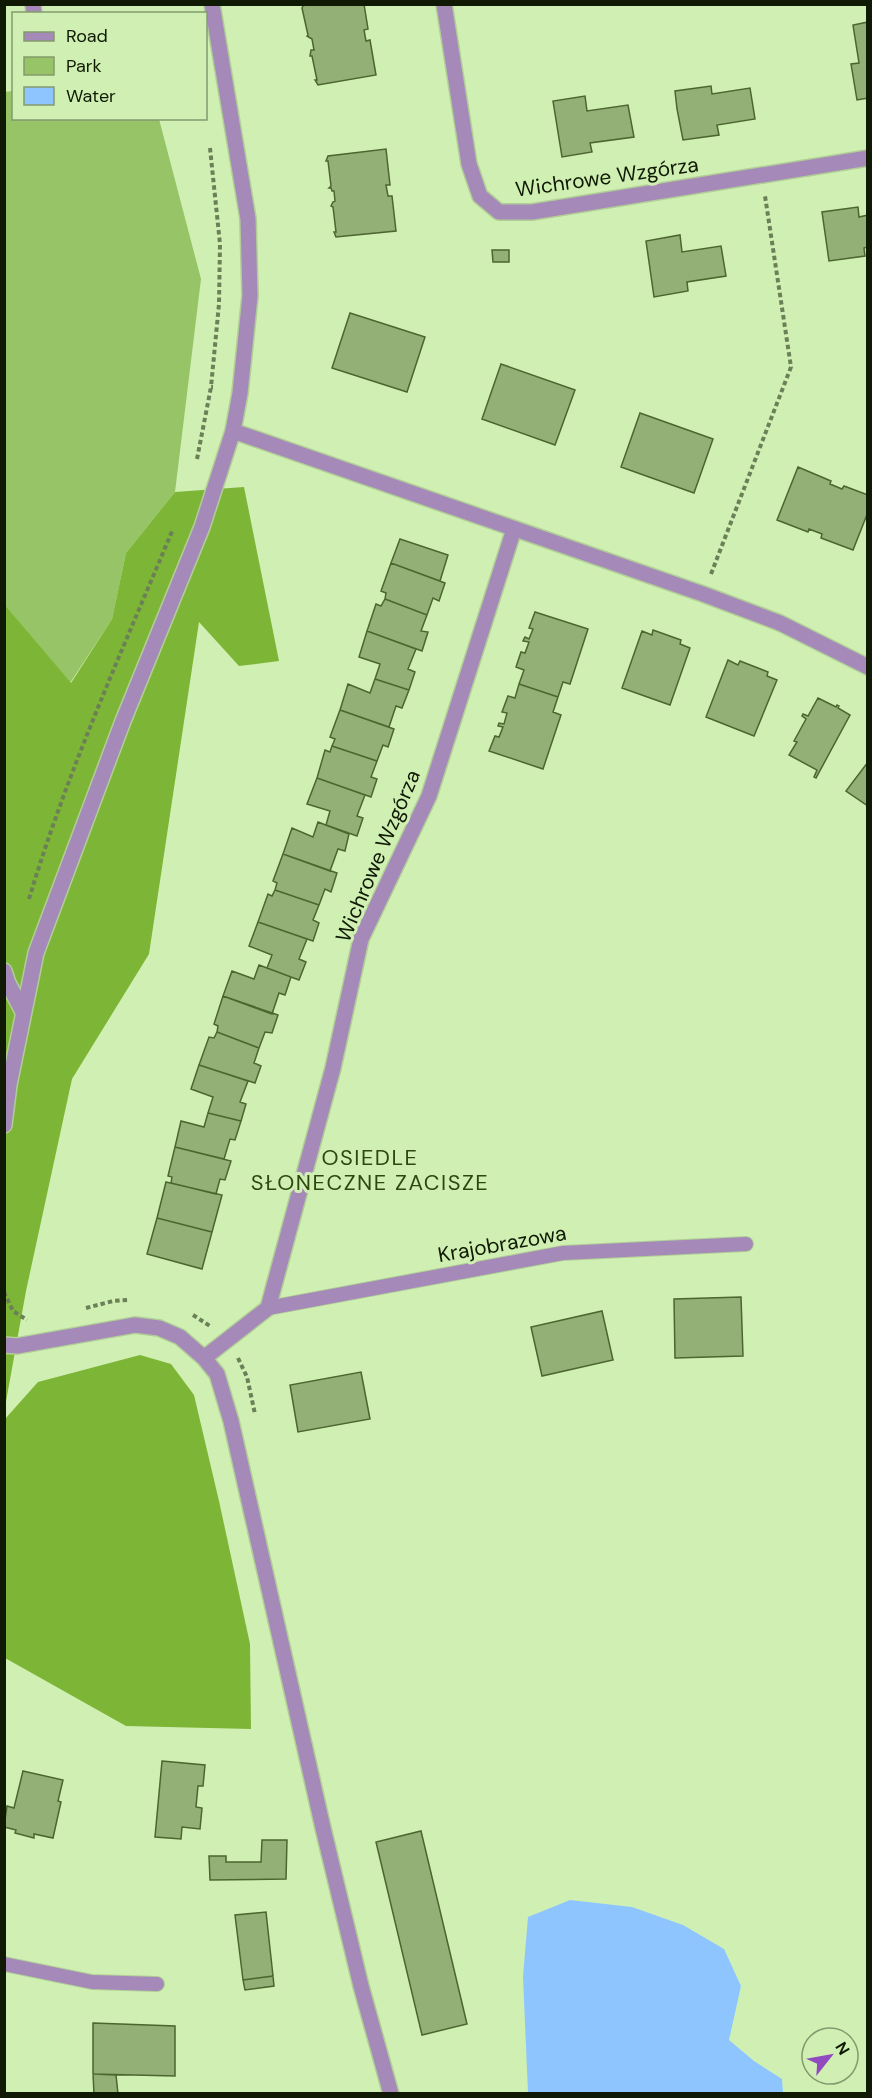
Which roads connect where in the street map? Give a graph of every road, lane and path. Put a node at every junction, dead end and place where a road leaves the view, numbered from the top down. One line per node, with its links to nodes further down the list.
1 (212, 4): 6 (street)
2 (444, 4): 5 (street, Wichrowe Wzgórza)
3 (209, 142): 6 (path)
4 (867, 158): 5 (street, Wichrowe Wzgórza)
5 (762, 175): 9 (path)
6 (240, 393): 7 (street)
7 (233, 431): 8 (street); 12 (street)
8 (514, 529): 10 (street); 15 (street, Wichrowe Wzgórza)
9 (718, 555)
10 (867, 667)
11 (4, 971): 12 (street)
12 (23, 1012): 13 (street)
13 (4, 1125)
14 (746, 1244): 15 (lane, Krajobrazowa)
15 (268, 1308): 17 (street)
16 (4, 1345): 17 (street)
17 (204, 1358): 20 (street)
18 (4, 1964): 19 (lane)
19 (158, 1984)
20 (391, 2094)

